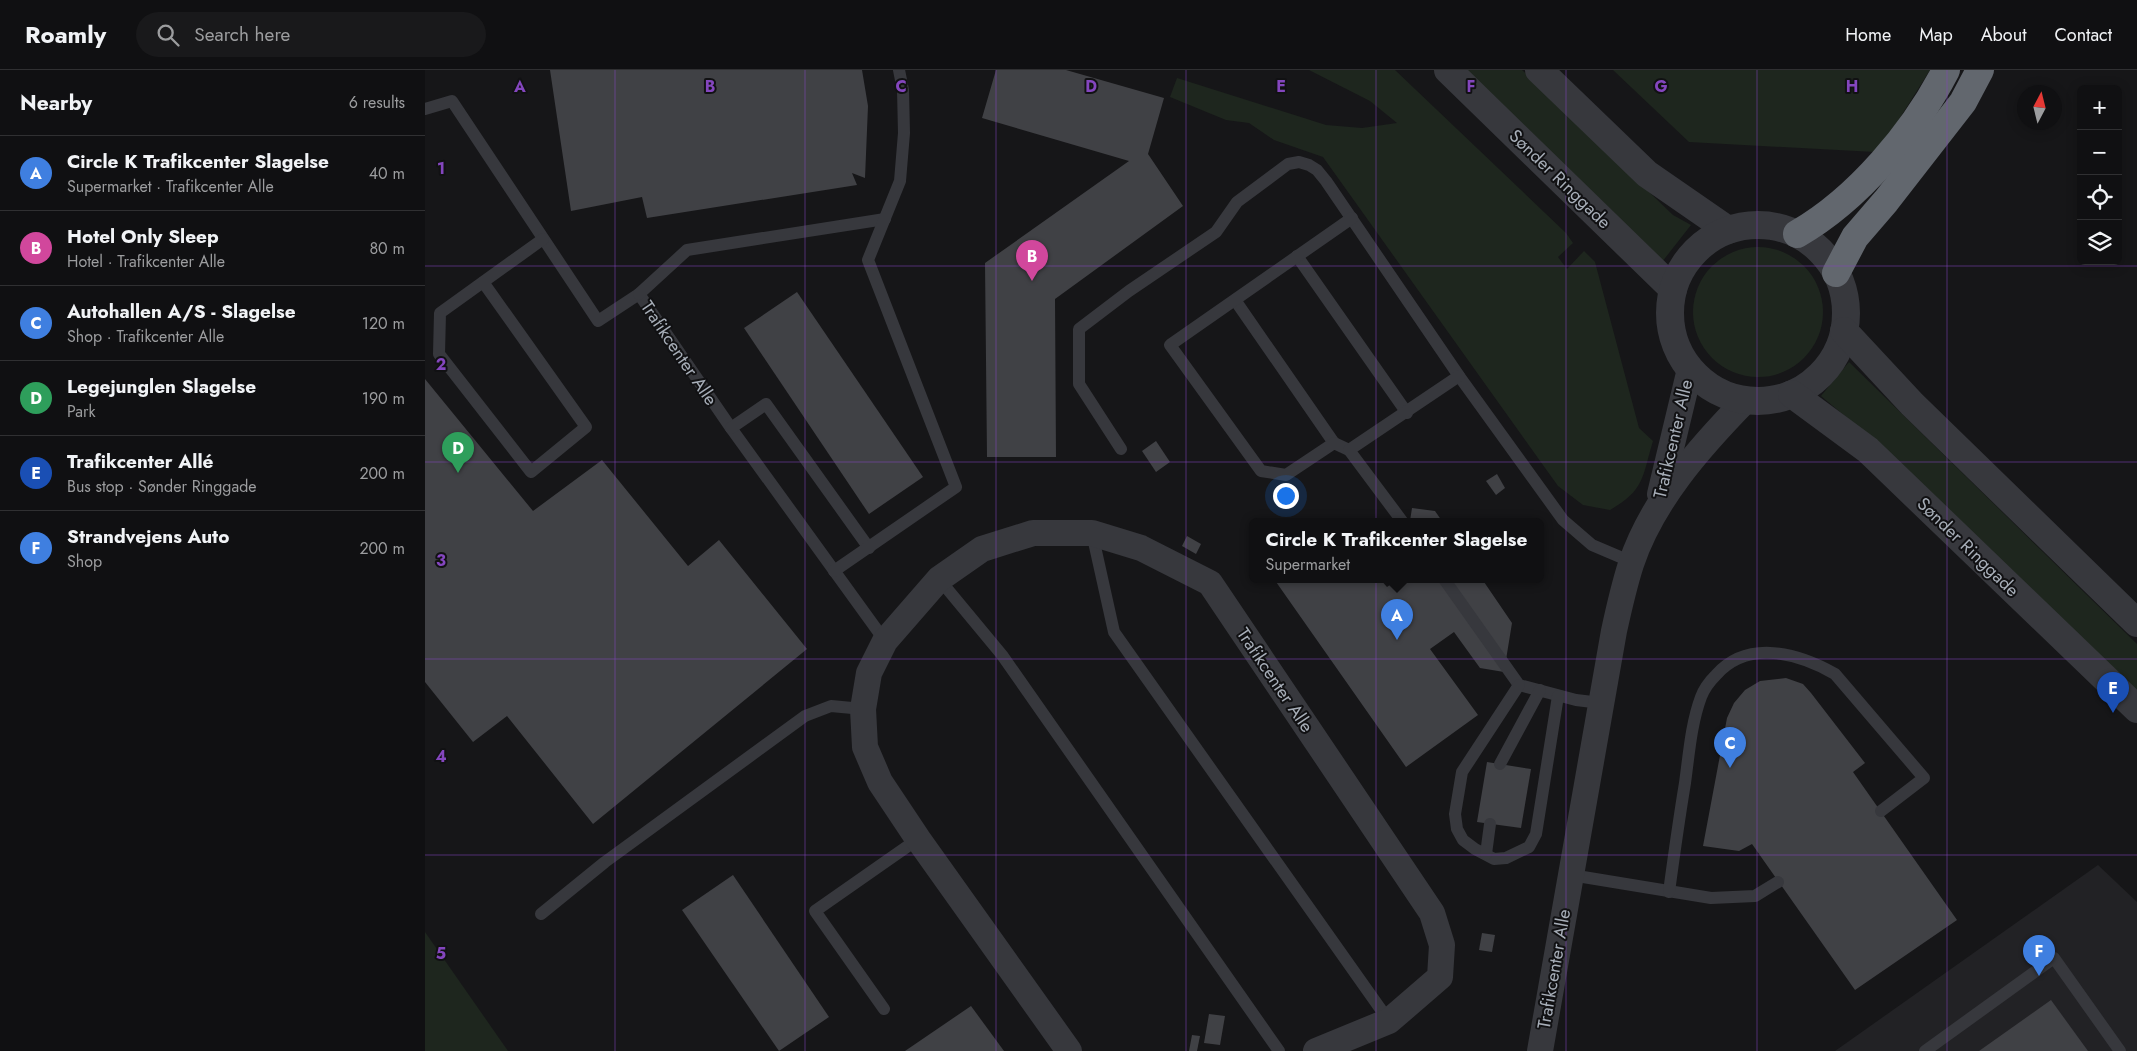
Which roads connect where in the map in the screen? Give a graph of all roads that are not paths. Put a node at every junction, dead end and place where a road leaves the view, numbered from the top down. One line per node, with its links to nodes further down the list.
1 (899, 70): 8 (lane)
2 (1448, 70): 15 (street, Sønder Ringgade)
3 (1539, 70): 9 (street)
4 (1946, 70): 10 (highway)
5 (1980, 70): 13 (highway)
6 (425, 109): 11 (lane, Trafikcenter Alle)
7 (1352, 218): 12 (lane); 20 (lane); 26 (lane)
8 (885, 219): 16 (lane); 31 (lane)
9 (1728, 230): 10 (street); 15 (street)
10 (1797, 234): 13 (street)
11 (543, 239): 14 (lane); 16 (lane, Trafikcenter Alle)
12 (1297, 256): 17 (lane); 23 (lane)
13 (1837, 273): 18 (street)
14 (483, 282): 14 (lane)
15 (1673, 289): 19 (street)
16 (639, 294): 24 (lane, Trafikcenter Alle)
17 (1235, 300): 25 (lane); 25 (lane)
18 (1844, 331): 21 (street); 36 (street)
19 (1689, 369): 22 (street); 28 (street, Trafikcenter Alle)
20 (1459, 376): 23 (lane); 32 (lane)
21 (1792, 394): 22 (street); 43 (street, Sønder Ringgade)
22 (1745, 400): 28 (street, Trafikcenter Alle)
23 (1407, 413): 27 (lane)
24 (731, 428): 31 (lane); 33 (lane, Trafikcenter Alle)
25 (1334, 442): 27 (lane)
26 (1121, 449)
27 (1349, 450): 29 (lane)
28 (1657, 510): 32 (street, Trafikcenter Alle)
29 (1399, 518)
30 (1092, 533): 34 (street, Trafikcenter Alle); 54 (lane); 54 (street, Trafikcenter Alle)
31 (869, 548): 33 (lane)
32 (1632, 562): 41 (street, Trafikcenter Alle)
33 (834, 571): 37 (lane, Trafikcenter Alle)
34 (939, 579): 37 (street, Trafikcenter Alle); 56 (lane)
35 (1447, 583): 38 (lane)
36 (2137, 623)
37 (885, 641): 42 (street, Trafikcenter Alle)
38 (1519, 685): 39 (lane); 48 (lane)
39 (1540, 690): 40 (lane); 44 (lane)
40 (1558, 696): 41 (lane); 48 (lane)
41 (1601, 704): 49 (street, Trafikcenter Alle)
42 (863, 709): 47 (street, Trafikcenter Alle); 52 (lane)
43 (2137, 709)
44 (1500, 764)
45 (1881, 811): 51 (lane)
46 (1490, 824): 48 (lane)
47 (918, 839): 53 (lane); 55 (street, Trafikcenter Alle)
48 (1486, 854)
49 (1571, 875): 51 (lane); 58 (street, Trafikcenter Alle)
50 (1779, 882): 51 (lane)
51 (1669, 892)
52 (541, 914)
53 (884, 1009)
54 (1389, 1021): 57 (street, Trafikcenter Alle)
55 (1069, 1051)
56 (1279, 1051)
57 (1316, 1051)
58 (1540, 1051)
59 (1925, 1051): 60 (lane)
60 (2120, 1051)

